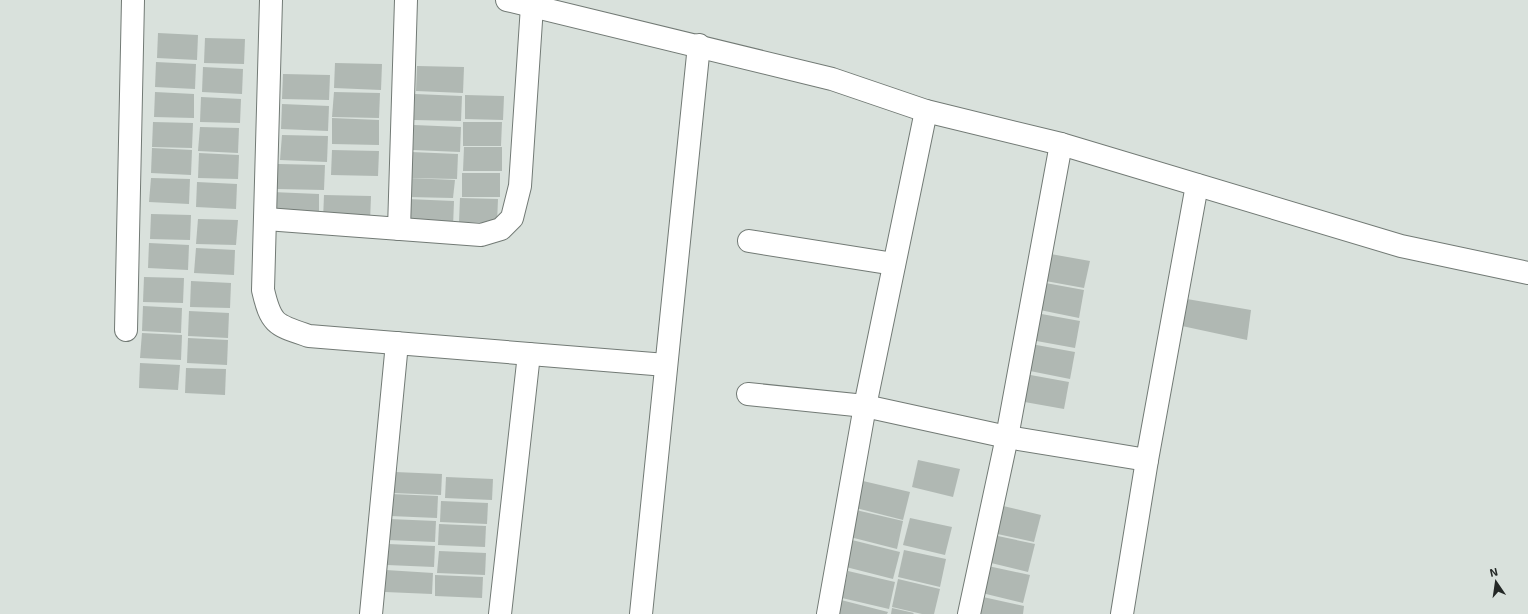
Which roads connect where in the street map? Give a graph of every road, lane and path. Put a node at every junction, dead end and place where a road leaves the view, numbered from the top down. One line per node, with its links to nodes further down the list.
1 (133, 0): 15 (street)
2 (271, 0): 10 (street)
3 (406, 0): 11 (street)
4 (508, 0): 5 (street)
5 (532, 6): 6 (street); 11 (street)
6 (699, 46): 7 (street); 18 (street)
7 (926, 111): 8 (street); 13 (street)
8 (1061, 144): 9 (street); 21 (street)
9 (1197, 185): 14 (street); 22 (street)
10 (266, 220): 11 (street); 16 (street)
11 (399, 229)
12 (749, 241): 13 (street)
13 (894, 264): 20 (street)
14 (1528, 273)
15 (126, 330)
16 (397, 343): 17 (street); 23 (street)
17 (529, 354): 18 (street); 24 (street)
18 (666, 365): 25 (street)
19 (748, 394): 20 (street)
20 (865, 406): 21 (street); 26 (street)
21 (1007, 437): 22 (street); 27 (street)
22 (1147, 460): 28 (street)
23 (371, 614)
24 (500, 614)
25 (641, 614)
26 (828, 614)
27 (969, 614)
28 (1122, 614)

